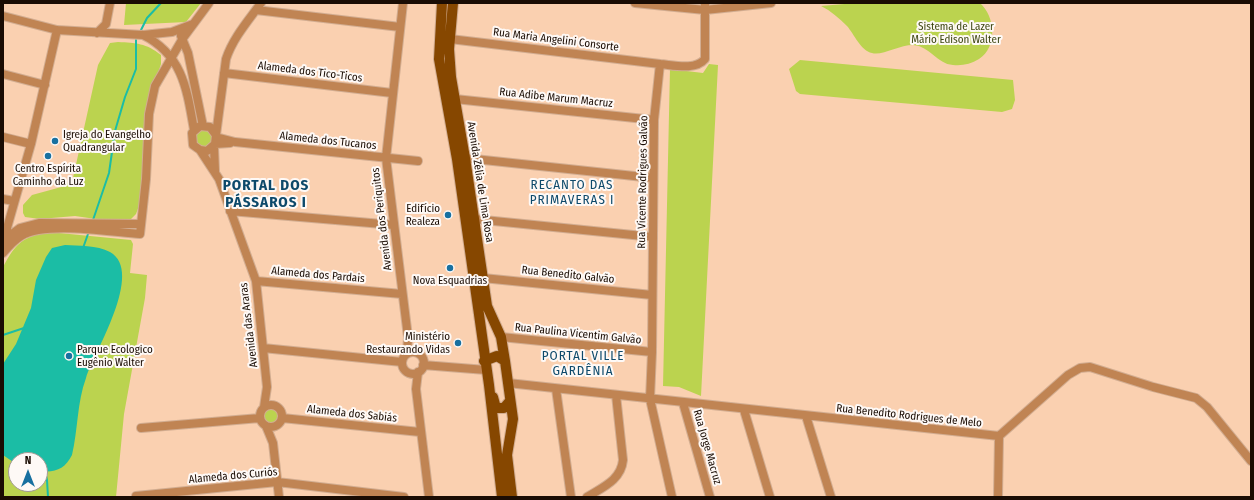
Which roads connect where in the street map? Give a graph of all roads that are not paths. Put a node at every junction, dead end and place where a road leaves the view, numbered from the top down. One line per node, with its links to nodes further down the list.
1 (110, 3): 17 (street)
2 (209, 3): 13 (street)
3 (261, 3): 11 (street, Avenida das Araras)
4 (403, 3): 14 (street, Avenida dos Periquitos)
5 (442, 3): 64 (main road, Avenida Zélia de Lima Rosa)
6 (452, 3): 20 (main road, Avenida Zélia de Lima Rosa)
7 (635, 3): 10 (street)
8 (771, 3): 9 (street)
9 (759, 4): 10 (street)
10 (705, 6): 23 (street)
11 (256, 10): 14 (street); 24 (street, Avenida das Araras)
12 (3, 16): 15 (street)
13 (194, 24): 16 (street); 19 (street)
14 (400, 27): 29 (street, Avenida dos Periquitos)
15 (57, 30): 17 (street); 26 (street)
16 (172, 32): 18 (street); 19 (street); 21 (street)
17 (97, 33): 18 (street)
18 (143, 35): 21 (street)
19 (183, 38): 22 (street); 27 (street)
20 (450, 39): 23 (street, Rua Maria Angelini Consorte); 30 (main road, Avenida Zélia de Lima Rosa)
21 (164, 49): 22 (street)
22 (171, 57): 28 (street); 48 (street)
23 (660, 64): 32 (street, Rua Vicente Rodrigues Galvão)
24 (224, 73): 29 (street, Alameda dos Tico-Ticos); 31 (street, Avenida das Araras)
25 (3, 74): 26 (street)
26 (45, 85): 37 (street)
27 (196, 89): 28 (street); 33 (street)
28 (187, 92): 34 (street)
29 (392, 93): 39 (street, Avenida dos Periquitos)
30 (455, 99): 32 (street, Rua Adibe Marum Macruz); 40 (main road, Avenida Zélia de Lima Rosa)
31 (220, 115): 33 (street); 36 (street, Avenida das Araras)
32 (654, 120): 43 (street, Rua Vicente Rodrigues Galvão)
33 (206, 126): 34 (street); 36 (street)
34 (194, 130): 38 (street)
35 (3, 137): 37 (street)
36 (215, 141): 38 (street); 39 (street, Alameda dos Tucanos); 42 (street, Avenida das Araras)
37 (31, 144): 45 (street)
38 (200, 150): 42 (street, Avenida das Araras)
39 (386, 158): 41 (street, Alameda dos Tucanos); 49 (street, Avenida dos Periquitos)
40 (466, 158): 43 (street); 47 (main road, Avenida Zélia de Lima Rosa)
41 (418, 161)
42 (215, 171): 46 (street, Avenida das Araras)
43 (653, 178): 50 (street, Rua Vicente Rodrigues Galvão)
44 (3, 199): 45 (street)
45 (14, 201): 51 (street)
46 (230, 211): 49 (street); 54 (street, Avenida das Araras)
47 (474, 219): 50 (street); 53 (main road, Avenida Zélia de Lima Rosa)
48 (141, 224): 51 (street); 51 (street)
49 (394, 226): 55 (street, Avenida dos Periquitos)
50 (653, 237): 56 (street, Rua Vicente Rodrigues Galvão)
51 (6, 242): 52 (street)
52 (3, 254)
53 (483, 278): 56 (street, Rua Benedito Galvão); 57 (main road, Avenida Zélia de Lima Rosa)
54 (256, 281): 55 (street, Alameda dos Pardais); 58 (street, Avenida das Araras)
55 (402, 294): 60 (street, Avenida dos Periquitos)
56 (652, 295): 59 (street, Rua Vicente Rodrigues Galvão)
57 (501, 337): 59 (street, Rua Paulina Vicentim Galvão); 61 (main road, Avenida Zélia de Lima Rosa)
58 (263, 348): 62 (street); 68 (street, Avenida das Araras)
59 (652, 352): 71 (street, Rua Vicente Rodrigues Galvão)
60 (412, 353): 62 (street); 63 (street)
61 (505, 361): 64 (main road); 66 (main road, Avenida Zélia de Lima Rosa)
62 (402, 362): 65 (street)
63 (423, 365): 64 (street); 65 (street)
64 (485, 366): 67 (main road, Avenida Zélia de Lima Rosa)
65 (414, 372): 83 (street)
66 (508, 384): 69 (street, Rua Benedito Rodrigues de Melo); 72 (main road, Avenida Zélia de Lima Rosa)
67 (489, 385): 72 (main road, Avenida Zélia de Lima Rosa); 92 (main road, Avenida Zélia de Lima Rosa)
68 (267, 388): 74 (street); 75 (street)
69 (556, 389): 70 (street, Rua Benedito Rodrigues de Melo); 94 (street)
70 (616, 395): 71 (street, Rua Benedito Rodrigues de Melo); 95 (street)
71 (650, 399): 73 (street, Rua Benedito Rodrigues de Melo); 96 (street, Rua Vicente Rodrigues Galvão)
72 (510, 401): 93 (main road, Avenida Zélia de Lima Rosa)
73 (683, 403): 76 (street, Rua Benedito Rodrigues de Melo); 97 (street, Rua Jorge Macruz)
74 (273, 405): 75 (street); 79 (street)
75 (264, 406): 78 (street)
76 (744, 410): 77 (street, Rua Benedito Rodrigues de Melo); 98 (street)
77 (806, 416): 84 (street, Rua Benedito Rodrigues de Melo); 99 (street)
78 (260, 418): 80 (street); 82 (street)
79 (282, 418): 81 (street); 83 (street, Alameda dos Sabiás)
80 (266, 426): 81 (street); 85 (street)
81 (275, 426): 85 (street)
82 (141, 428)
83 (420, 432): 91 (street)
84 (999, 436): 86 (street); 100 (street)
85 (273, 443): 87 (street)
86 (1251, 461)
87 (277, 482): 88 (street, Alameda dos Curiós); 89 (street); 90 (street, Alameda dos Curiós)
88 (136, 496)
89 (279, 497)
90 (404, 497)
91 (429, 497)
92 (502, 497)
93 (512, 497)
94 (570, 497)
95 (587, 497)
96 (672, 497)
97 (710, 497)
98 (770, 497)
99 (831, 497)
100 (998, 497)

